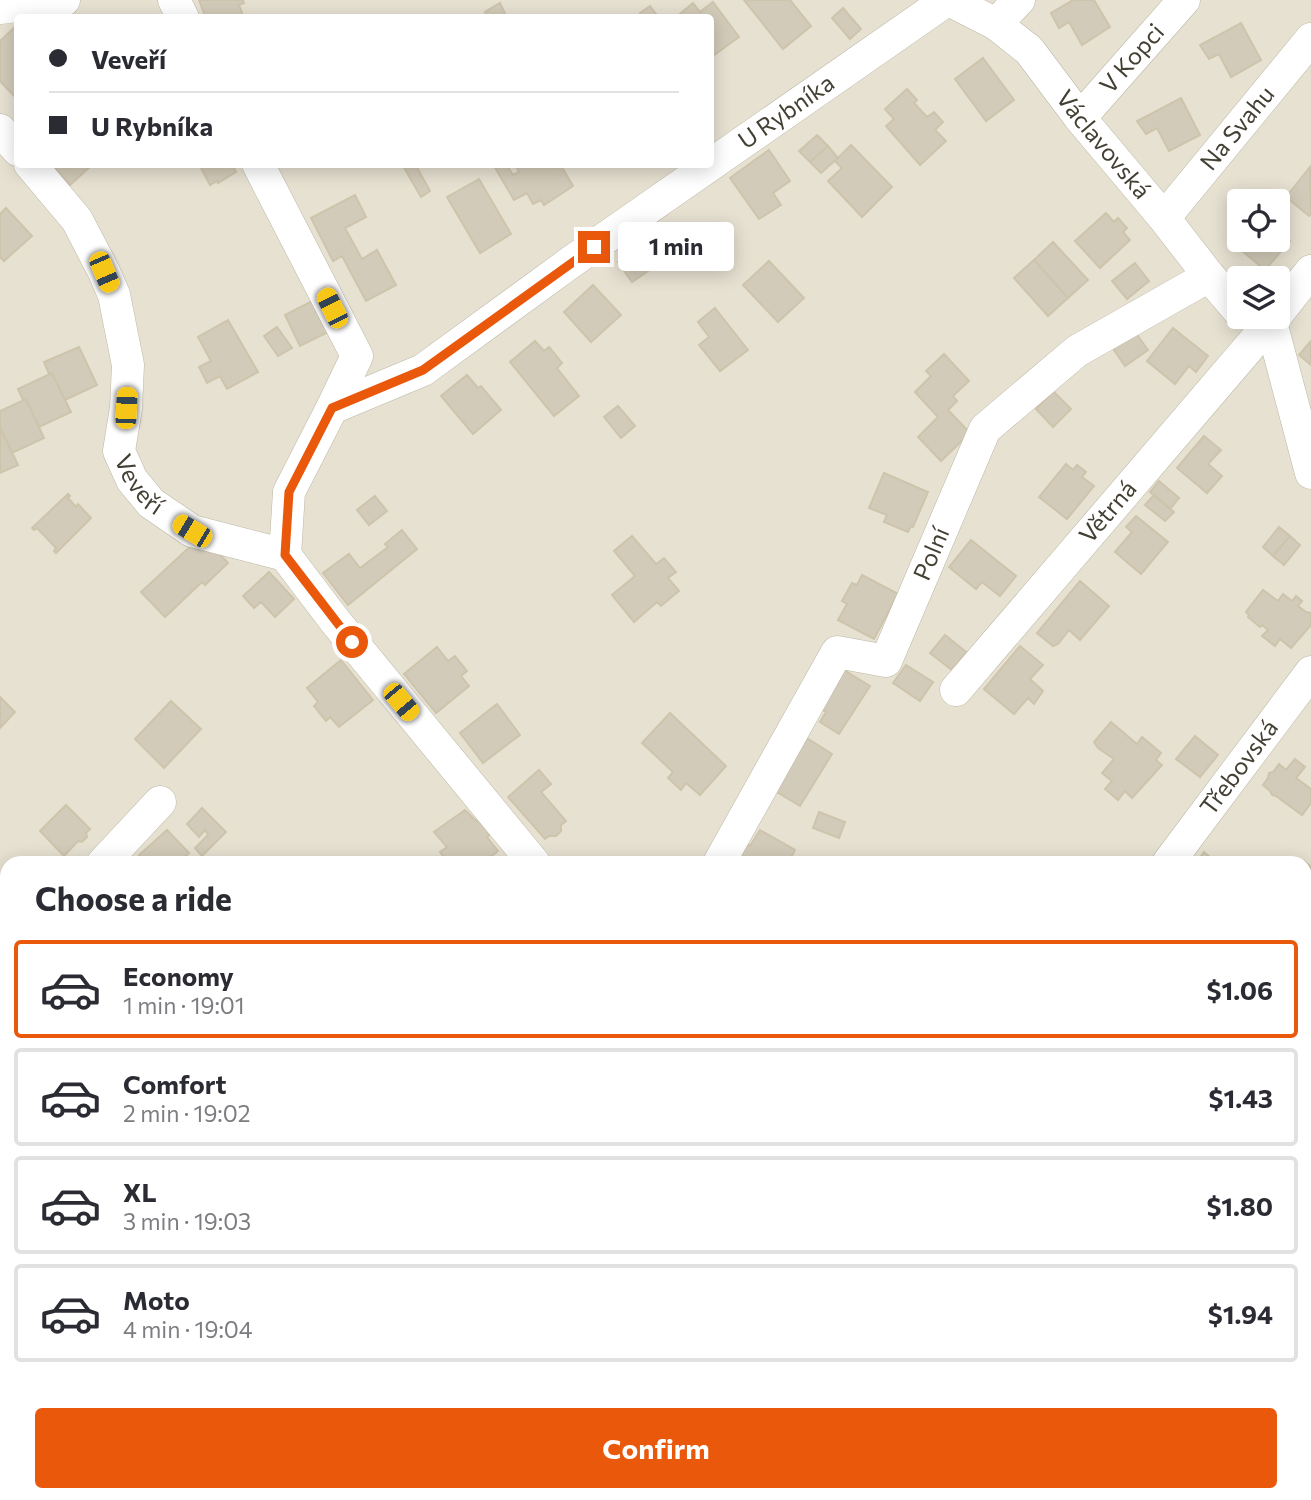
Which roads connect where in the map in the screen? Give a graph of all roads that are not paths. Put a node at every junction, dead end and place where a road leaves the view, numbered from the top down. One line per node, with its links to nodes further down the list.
1 (64, 0): 5 (street)
2 (948, 0): 6 (street, Václavovská); 11 (street, U Rybníka)
3 (1019, 0): 6 (street)
4 (1184, 0): 8 (street, V Kopci)
5 (0, 8)
6 (996, 24): 8 (street, Václavovská)
7 (1311, 39): 15 (street, Na Svahu)
8 (1080, 118): 15 (street, Václavovská)
9 (0, 130): 10 (street)
10 (14, 146)
11 (714, 163)
12 (33, 168): 24 (street, Veveří)
13 (260, 168): 22 (street)
14 (707, 168): 22 (street, U Rybníka)
15 (1164, 218): 17 (street, Václavovská)
16 (1311, 271): 19 (street, Větrná)
17 (1209, 276): 18 (street, Václavovská); 30 (street, Polní)
18 (1227, 291)
19 (1290, 291)
20 (1253, 329): 26 (street, Větrná)
21 (1264, 329): 23 (street, Václavovská)
22 (332, 408): 24 (street)
23 (1311, 472)
24 (285, 555): 29 (street)
25 (1311, 672): 31 (street, Třebovská)
26 (956, 690)
27 (160, 802): 28 (street)
28 (110, 856)
29 (528, 856)
30 (723, 856)
31 (1173, 856)

